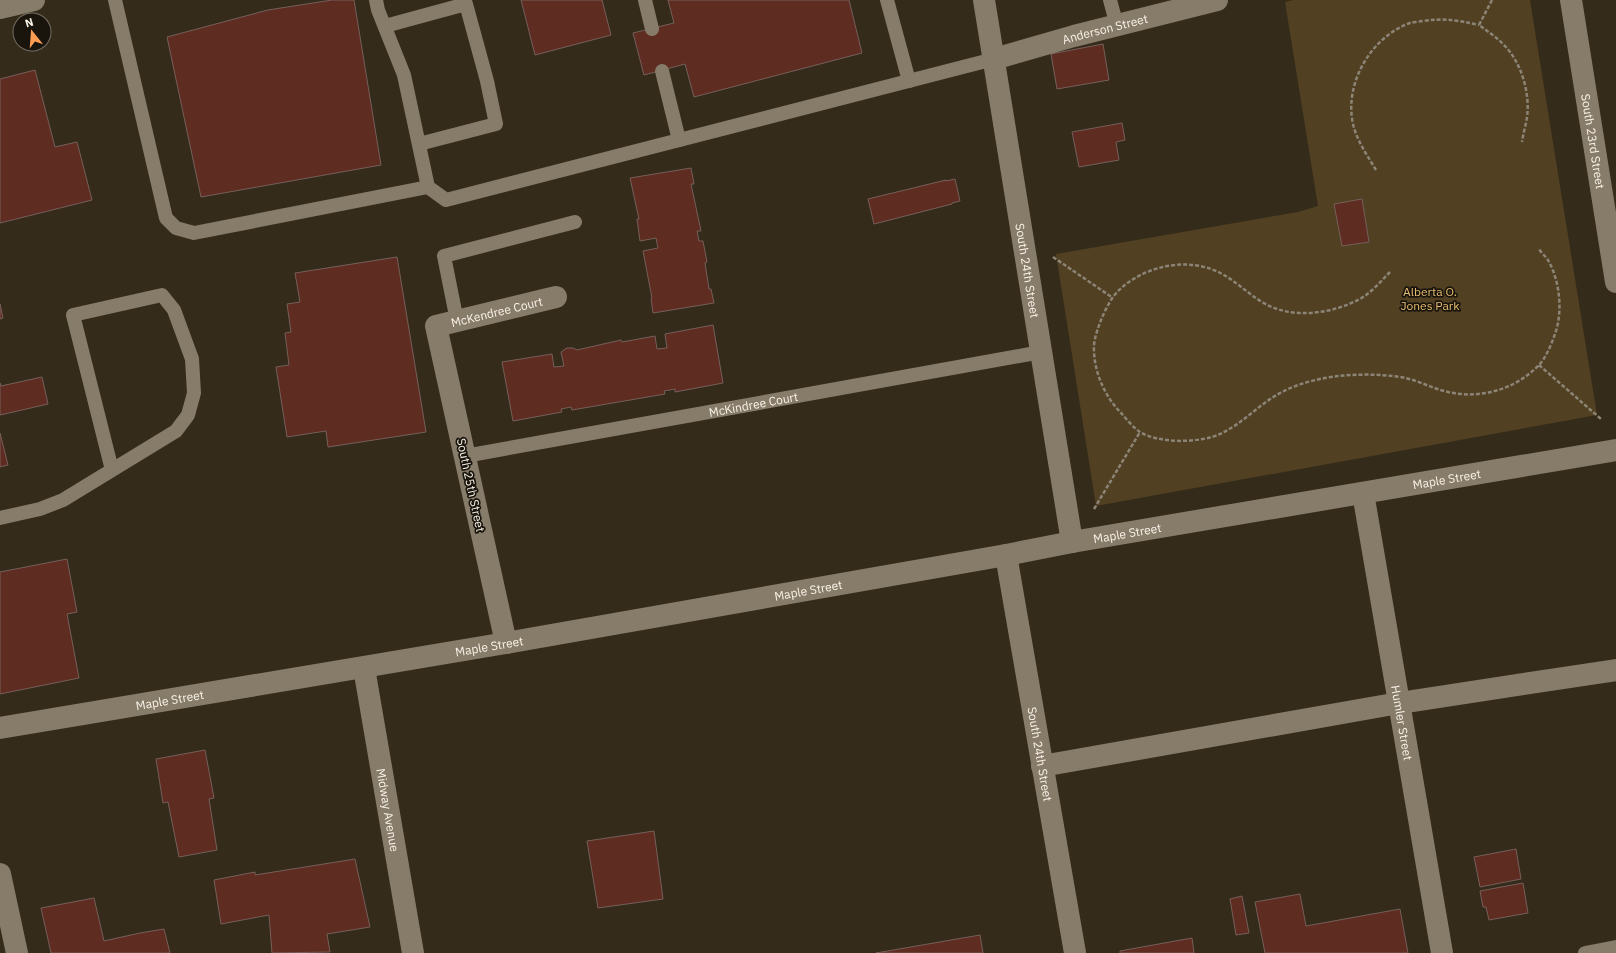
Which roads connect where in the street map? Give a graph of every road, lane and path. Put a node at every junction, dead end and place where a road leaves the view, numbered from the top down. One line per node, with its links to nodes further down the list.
1 (34, 0): 11 (street)
2 (115, 0): 23 (lane)
3 (376, 0): 13 (lane)
4 (645, 0): 15 (lane)
5 (887, 0): 18 (lane)
6 (984, 0): 16 (street, South 24th Street)
7 (1110, 0): 14 (lane)
8 (1217, 0): 14 (street, Anderson Street)
9 (1492, 0): 12 (path)
10 (1571, 0): 28 (street, South 23rd Street)
11 (0, 8)
12 (1479, 25): 20 (path); 22 (path)
13 (385, 26): 21 (lane); 21 (lane)
14 (1117, 26): 16 (street, Anderson Street)
15 (652, 29)
16 (994, 59): 18 (lane); 32 (street, South 24th Street)
17 (662, 70): 19 (lane)
18 (909, 81): 19 (lane)
19 (679, 140): 23 (lane)
20 (1522, 142)
21 (419, 144): 23 (lane)
22 (1376, 170)
23 (428, 187)
24 (575, 222): 31 (lane)
25 (1538, 248): 33 (path)
26 (1053, 257): 30 (path)
27 (1390, 272): 30 (path)
28 (1616, 282)
29 (556, 297): 31 (street, McKendree Court)
30 (1113, 298): 35 (path)
31 (446, 324): 37 (street, South 25th Street)
32 (1041, 352): 37 (lane, McKindree Court); 42 (street, South 24th Street)
33 (1539, 365): 34 (path); 35 (path)
34 (1601, 419)
35 (1140, 432): 40 (path)
36 (1616, 450): 39 (street, Maple Street)
37 (465, 456): 44 (street, South 25th Street)
38 (112, 470): 38 (lane); 41 (lane)
39 (1363, 493): 42 (street, Maple Street); 47 (street, Humler Street)
40 (1094, 509)
41 (0, 518)
42 (1072, 542): 43 (street, Maple Street)
43 (1006, 555): 44 (street, Maple Street); 49 (street, South 24th Street)
44 (506, 643): 45 (street, Maple Street)
45 (364, 668): 48 (street, Maple Street); 53 (street, Midway Avenue)
46 (1616, 670): 47 (street)
47 (1399, 703): 49 (street); 55 (street, Humler Street)
48 (0, 728)
49 (1042, 766): 54 (street, South 24th Street)
50 (0, 874): 52 (street)
51 (1616, 947): 56 (lane)
52 (18, 953)
53 (413, 953)
54 (1075, 953)
55 (1442, 953)
56 (1585, 953)

